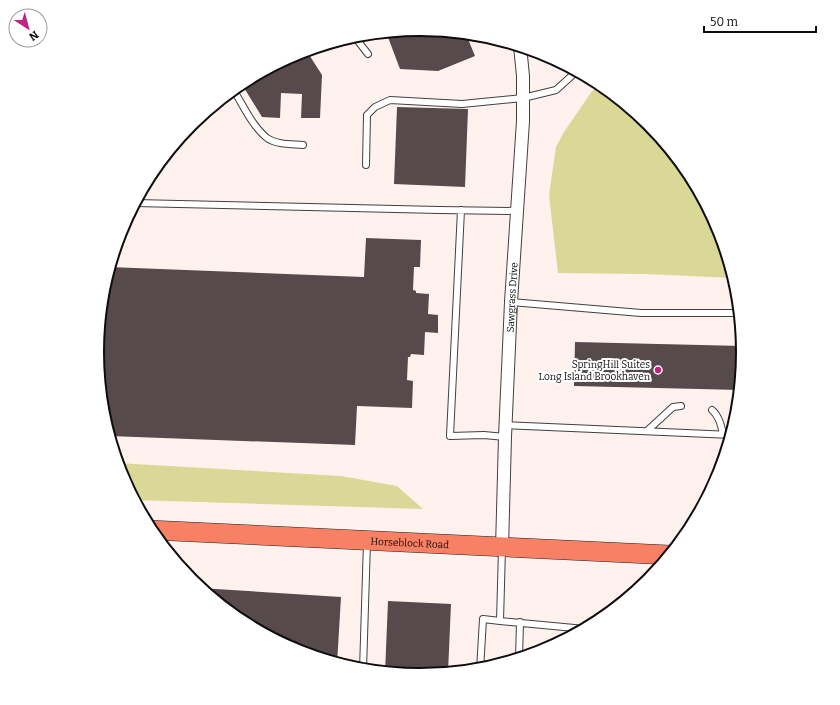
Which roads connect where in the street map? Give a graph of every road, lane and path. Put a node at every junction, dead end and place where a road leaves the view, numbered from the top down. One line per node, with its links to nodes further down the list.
1 (359, 42): 3 (lane)
2 (521, 53): 6 (street, Sawgrass Drive)
3 (368, 54)
4 (572, 75): 6 (lane)
5 (236, 94): 7 (lane)
6 (523, 98): 8 (lane); 11 (street, Sawgrass Drive)
7 (304, 145)
8 (366, 164)
9 (141, 203): 10 (lane)
10 (461, 210): 11 (lane); 17 (lane)
11 (518, 211): 12 (street, Sawgrass Drive)
12 (511, 302): 13 (lane); 17 (street, Sawgrass Drive)
13 (734, 313)
14 (681, 406): 16 (lane)
15 (712, 410): 18 (lane)
16 (648, 430): 17 (lane); 18 (lane)
17 (505, 431): 21 (street, Sawgrass Drive)
18 (723, 434)
19 (159, 530): 20 (main road, Horseblock Road)
20 (367, 541): 21 (main road, Horseblock Road); 28 (lane)
21 (502, 548): 22 (main road, Horseblock Road); 23 (lane)
22 (659, 560)
23 (500, 621): 24 (lane); 27 (lane)
24 (520, 622): 25 (lane); 26 (lane)
25 (576, 628)
26 (519, 653)
27 (480, 663)
28 (363, 664)

